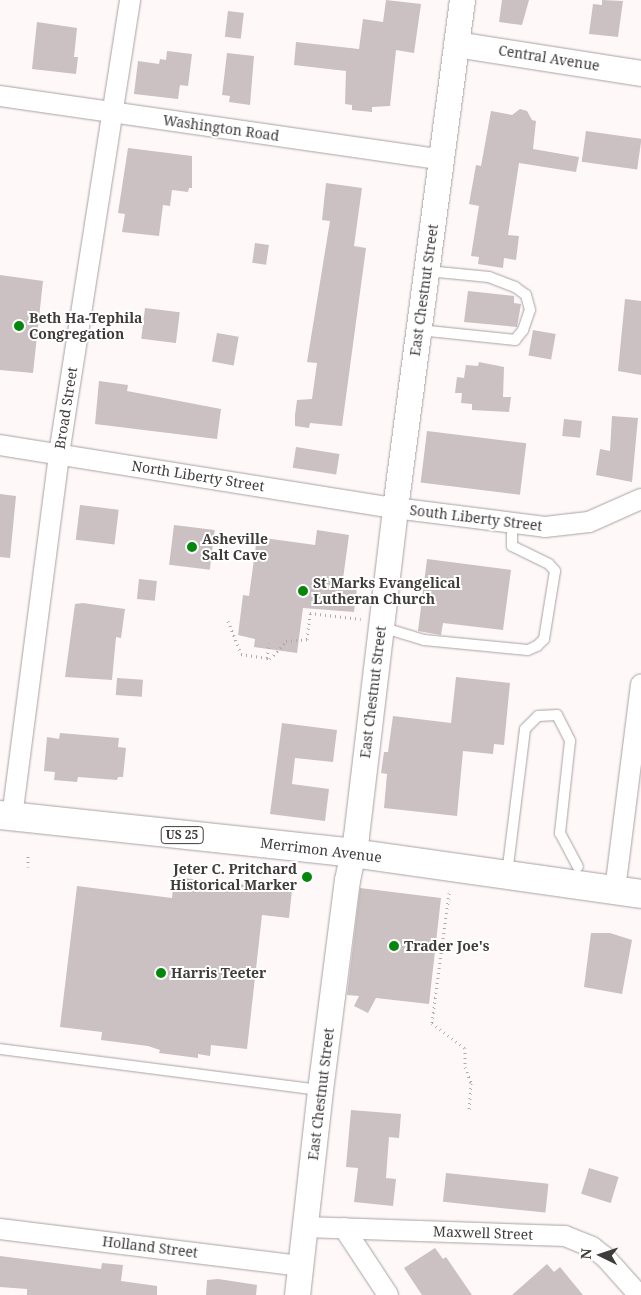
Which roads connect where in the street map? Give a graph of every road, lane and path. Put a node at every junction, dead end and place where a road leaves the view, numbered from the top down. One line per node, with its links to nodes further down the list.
1 (130, 0): 6 (street, Broad Street)
2 (462, 0): 3 (street, East Chestnut Street)
3 (456, 44): 4 (street, Central Avenue); 7 (street, East Chestnut Street)
4 (641, 73)
5 (0, 96): 6 (street, Washington Road)
6 (112, 112): 7 (street, Washington Road); 11 (street, Broad Street)
7 (442, 160): 8 (street, East Chestnut Street)
8 (437, 272): 9 (street, East Chestnut Street); 9 (lane)
9 (418, 329): 13 (street, East Chestnut Street)
10 (0, 445): 11 (street, North Liberty Street)
11 (59, 454): 13 (street, North Liberty Street); 20 (street, Broad Street)
12 (641, 499): 14 (street, South Liberty Street)
13 (395, 508): 14 (street, South Liberty Street); 16 (street, East Chestnut Street)
14 (512, 523): 16 (lane)
15 (228, 621): 18 (path)
16 (382, 624): 18 (path); 22 (street, East Chestnut Street)
17 (269, 643): 18 (path)
18 (267, 658)
19 (641, 685): 26 (street)
20 (6, 816): 22 (main road, Merrimon Avenue / US 25)
21 (28, 852): 23 (path)
22 (353, 852): 25 (main road, Merrimon Avenue / US 25); 29 (street, East Chestnut Street)
23 (28, 867)
24 (578, 867): 25 (lane)
25 (507, 874): 26 (main road, Merrimon Avenue / US 25)
26 (628, 892)
27 (448, 894): 30 (path)
28 (0, 1049): 29 (lane)
29 (320, 1090): 31 (street, East Chestnut Street)
30 (469, 1110)
31 (304, 1227): 32 (street, Maxwell Street); 34 (street, East Chestnut Street)
32 (344, 1228): 36 (street); 37 (street, Maxwell Street)
33 (0, 1229): 34 (street, Holland Street)
34 (300, 1266): 35 (street, East Chestnut Street)
35 (297, 1295)
36 (388, 1295)
37 (639, 1295)

